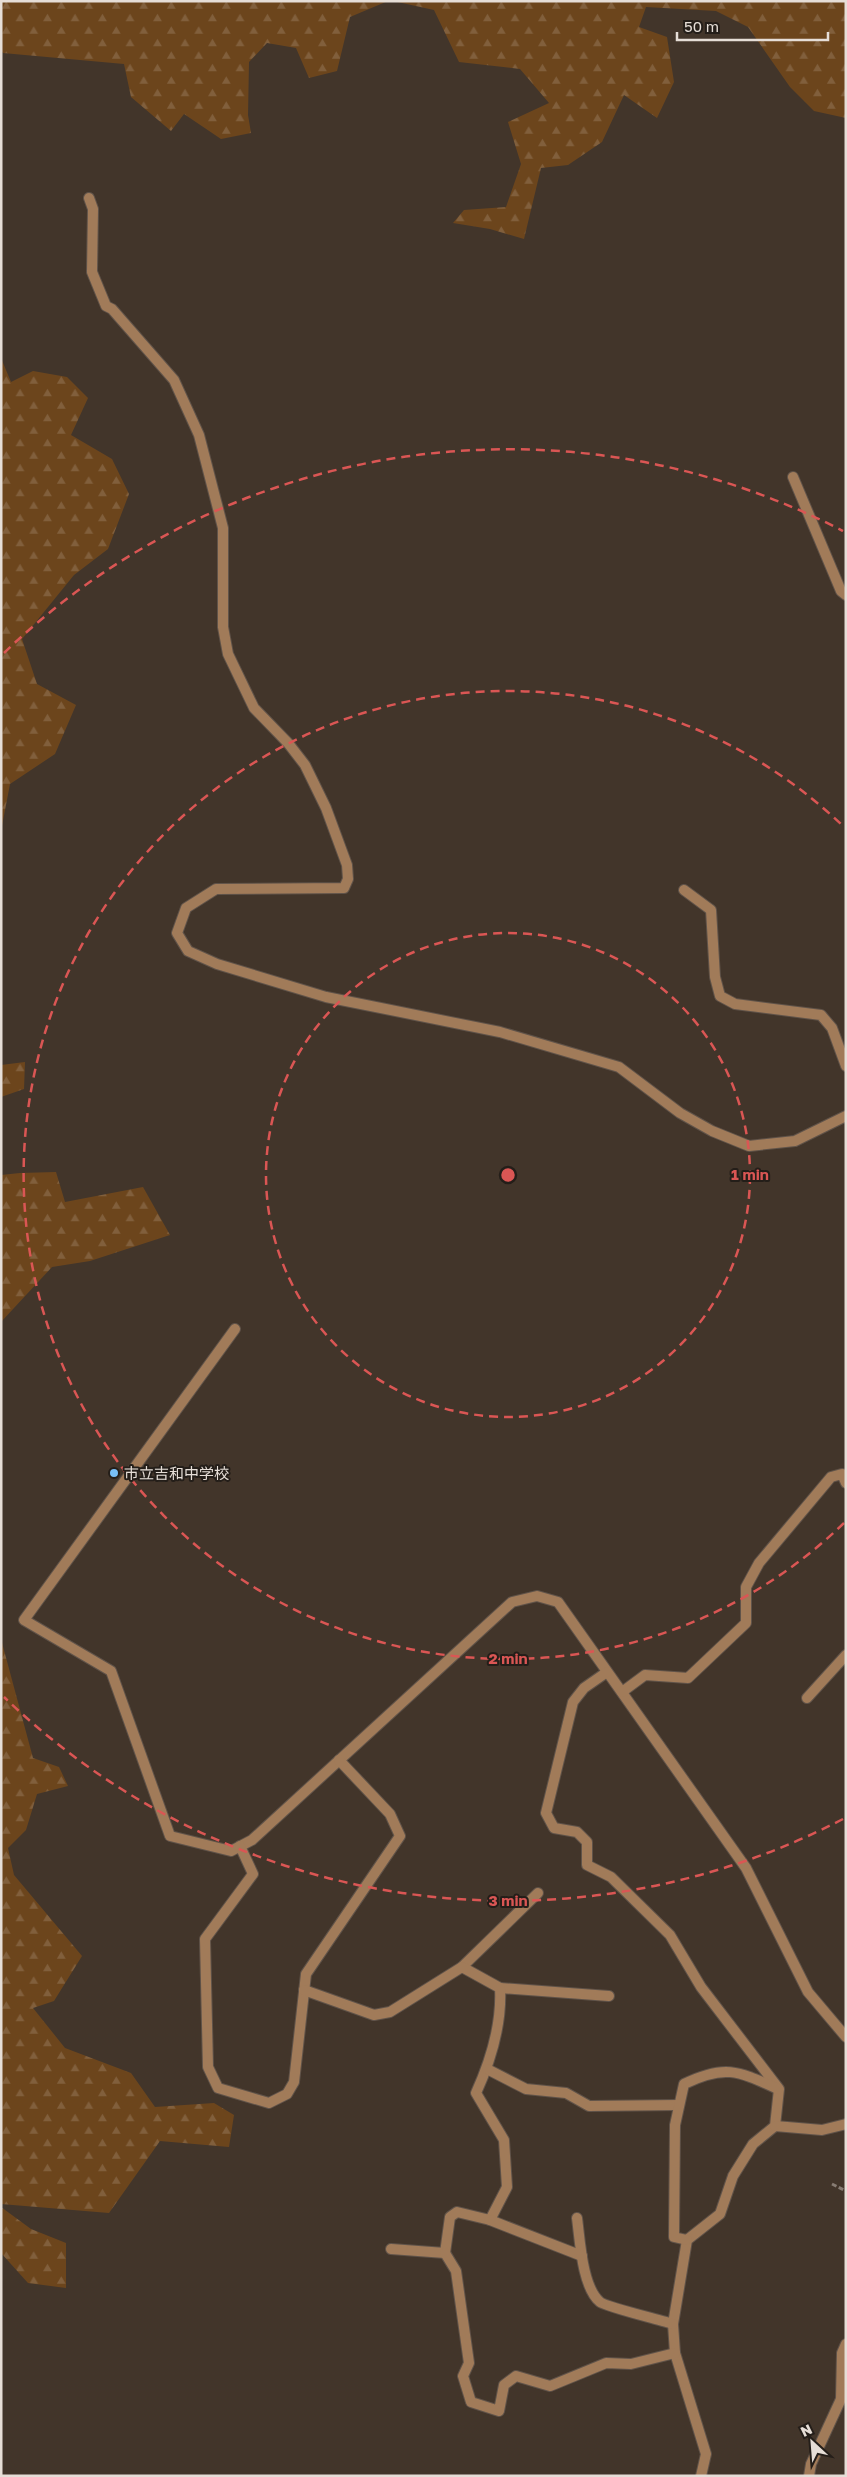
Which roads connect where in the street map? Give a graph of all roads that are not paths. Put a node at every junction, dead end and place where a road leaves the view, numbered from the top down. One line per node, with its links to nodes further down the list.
1 (90, 198): 7 (street)
2 (793, 476): 3 (street)
3 (846, 595)
4 (684, 890): 5 (street)
5 (843, 1049): 6 (street)
6 (846, 1066)
7 (846, 1116)
8 (235, 1329): 15 (street)
9 (846, 1483): 12 (street)
10 (846, 1655): 13 (street)
11 (607, 1672): 12 (street); 14 (street); 23 (street)
12 (622, 1692): 21 (street)
13 (807, 1698)
14 (339, 1760): 15 (street); 19 (street)
15 (240, 1846): 19 (street)
16 (538, 1893): 17 (street)
17 (462, 1967): 18 (street); 19 (street)
18 (500, 1988): 20 (street); 22 (street)
19 (304, 1990)
20 (610, 1996)
21 (846, 2037)
22 (487, 2069): 24 (street); 28 (street)
23 (779, 2089): 24 (street); 26 (street)
24 (679, 2105): 29 (street)
25 (846, 2124): 26 (street)
26 (775, 2126): 29 (street)
27 (577, 2218): 32 (street)
28 (490, 2220): 31 (street); 32 (street)
29 (687, 2240): 33 (street)
30 (390, 2249): 31 (street)
31 (445, 2252): 35 (street)
32 (582, 2256): 33 (street)
33 (673, 2324): 35 (street)
34 (846, 2344): 36 (street)
35 (675, 2353): 37 (street)
36 (843, 2399): 38 (street)
37 (701, 2476)
38 (809, 2476)

